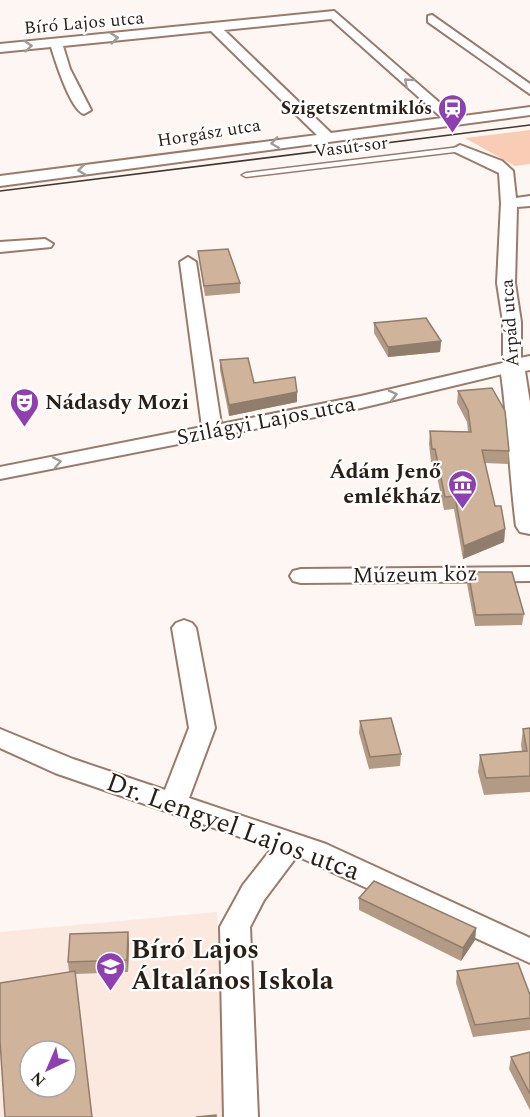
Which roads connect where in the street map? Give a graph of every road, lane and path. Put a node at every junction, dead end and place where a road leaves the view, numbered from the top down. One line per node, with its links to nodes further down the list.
1 (432, 19): 5 (street)
2 (215, 28): 3 (street, Bíró Lajos utca, one-way to 2); 8 (street, Bíró Lajos utca); 9 (street)
3 (56, 44): 4 (street, Bíró Lajos utca, one-way to 3); 6 (street)
4 (0, 48)
5 (530, 90)
6 (84, 110)
7 (530, 111): 8 (street, Horgász utca)
8 (445, 121): 9 (street, Horgász utca)
9 (326, 136): 12 (street, Horgász utca, one-way to 12)
10 (460, 149): 11 (lane, Vasút sor); 14 (street, Árpád utca)
11 (246, 176)
12 (0, 181)
13 (530, 201): 14 (street)
14 (509, 203): 18 (street, Árpád utca)
15 (45, 244): 16 (street)
16 (0, 247)
17 (188, 262): 19 (street)
18 (521, 364): 19 (street, Szilágyi Lajos utca, one-way to 18); 21 (street, Árpád utca)
19 (212, 430): 20 (street, Szilágyi Lajos utca, one-way to 19)
20 (0, 473)
21 (530, 526)
22 (530, 574): 23 (street, Múzeum köz)
23 (301, 576)
24 (184, 628): 26 (street)
25 (0, 738): 26 (street, Dr. Lengyel Lajos utca)
26 (173, 804): 27 (street, Dr. Lengyel Lajos utca)
27 (291, 843): 28 (street, Dr. Lengyel Lajos utca); 29 (street)
28 (530, 951)
29 (241, 1117)

